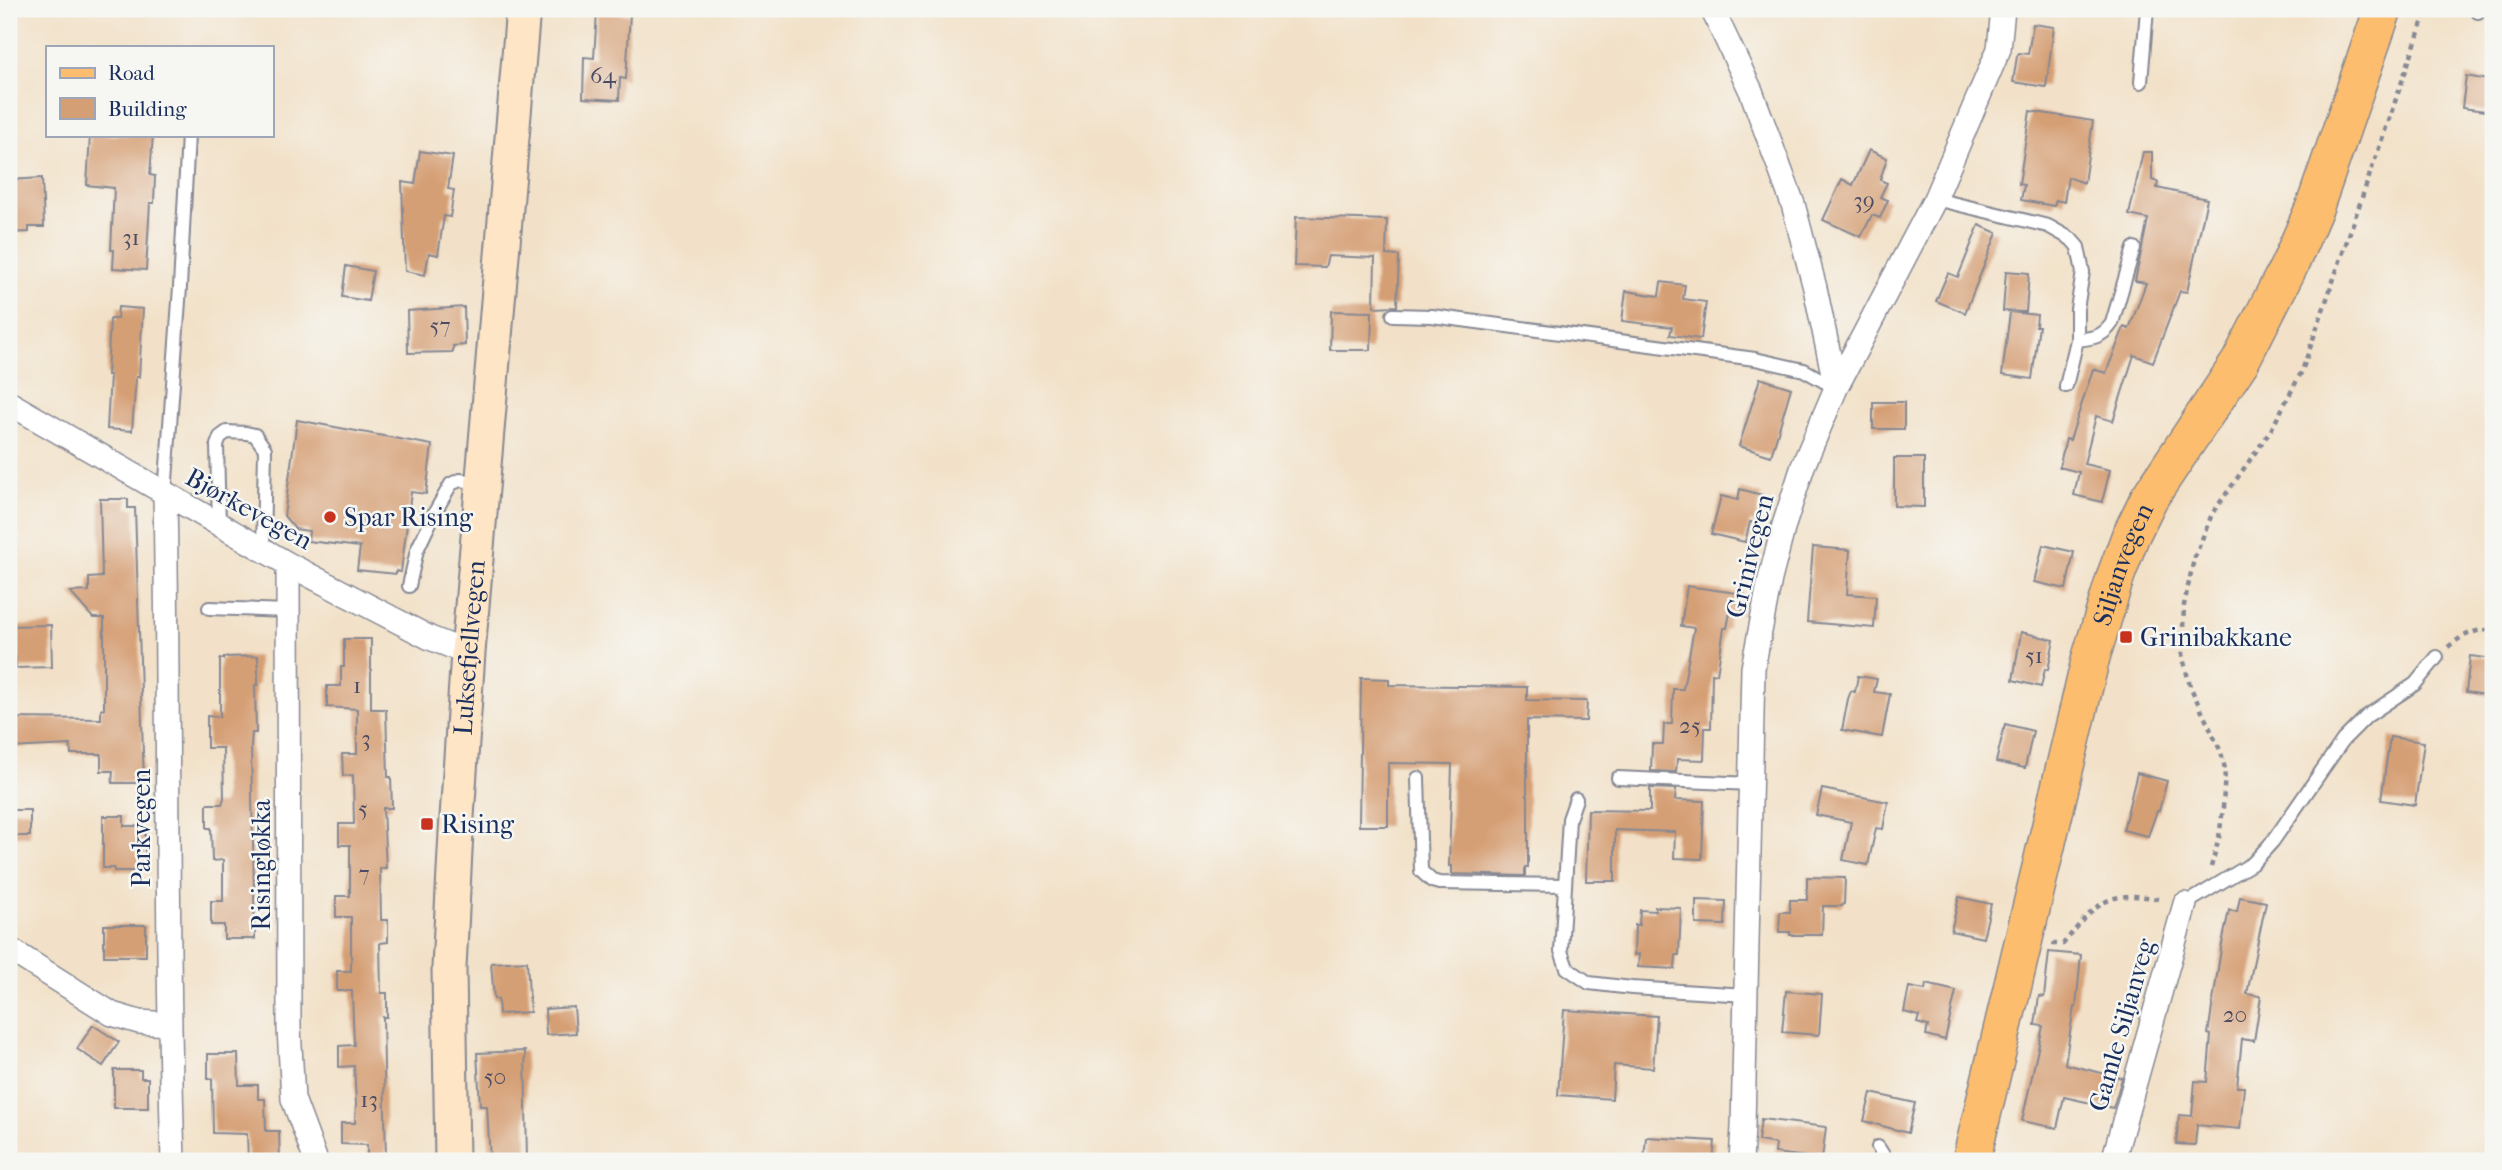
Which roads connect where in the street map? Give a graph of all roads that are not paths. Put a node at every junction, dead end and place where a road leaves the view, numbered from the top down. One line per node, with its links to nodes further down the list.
1 (523, 9): 15 (main road, Luksefjellvegen)
2 (1712, 9): 13 (street)
3 (2003, 9): 8 (street, Grinivegen)
4 (2147, 9): 6 (lane)
5 (2383, 9): 40 (main road, Siljanvegen)
6 (2141, 82)
7 (188, 136): 16 (lane)
8 (1935, 199): 11 (lane); 13 (street, Grinivegen)
9 (2134, 248): 11 (lane)
10 (1393, 315): 13 (lane)
11 (2077, 340): 12 (lane)
12 (2066, 386)
13 (1836, 388): 27 (street, Grinivegen)
14 (9, 403): 16 (street, Bjørkevegen)
15 (482, 483): 20 (lane); 23 (main road, Luksefjellvegen)
16 (165, 494): 17 (street, Bjørkevegen); 33 (street, Parkvegen)
17 (219, 525): 18 (street, Bjørkevegen); 18 (lane)
18 (263, 550): 19 (street, Bjørkevegen)
19 (288, 564): 22 (street, Risingløkka); 23 (street, Bjørkevegen)
20 (409, 586)
21 (209, 608): 22 (lane)
22 (288, 611): 36 (street, Risingløkka)
23 (468, 653): 37 (main road, Luksefjellvegen)
24 (2437, 657): 30 (lane)
25 (1418, 778): 29 (lane)
26 (1618, 778): 27 (lane)
27 (1751, 783): 32 (street, Grinivegen)
28 (1576, 799): 29 (lane)
29 (1565, 885): 32 (lane)
30 (2194, 899): 41 (street, Gamle Siljanveg)
31 (9, 948): 33 (street)
32 (1746, 995): 38 (street, Grinivegen)
33 (169, 1024): 35 (street, Parkvegen)
34 (1878, 1147): 39 (lane)
35 (173, 1161)
36 (316, 1161)
37 (452, 1161)
38 (1741, 1161)
39 (1887, 1161)
40 (1971, 1161)
41 (2113, 1161)

